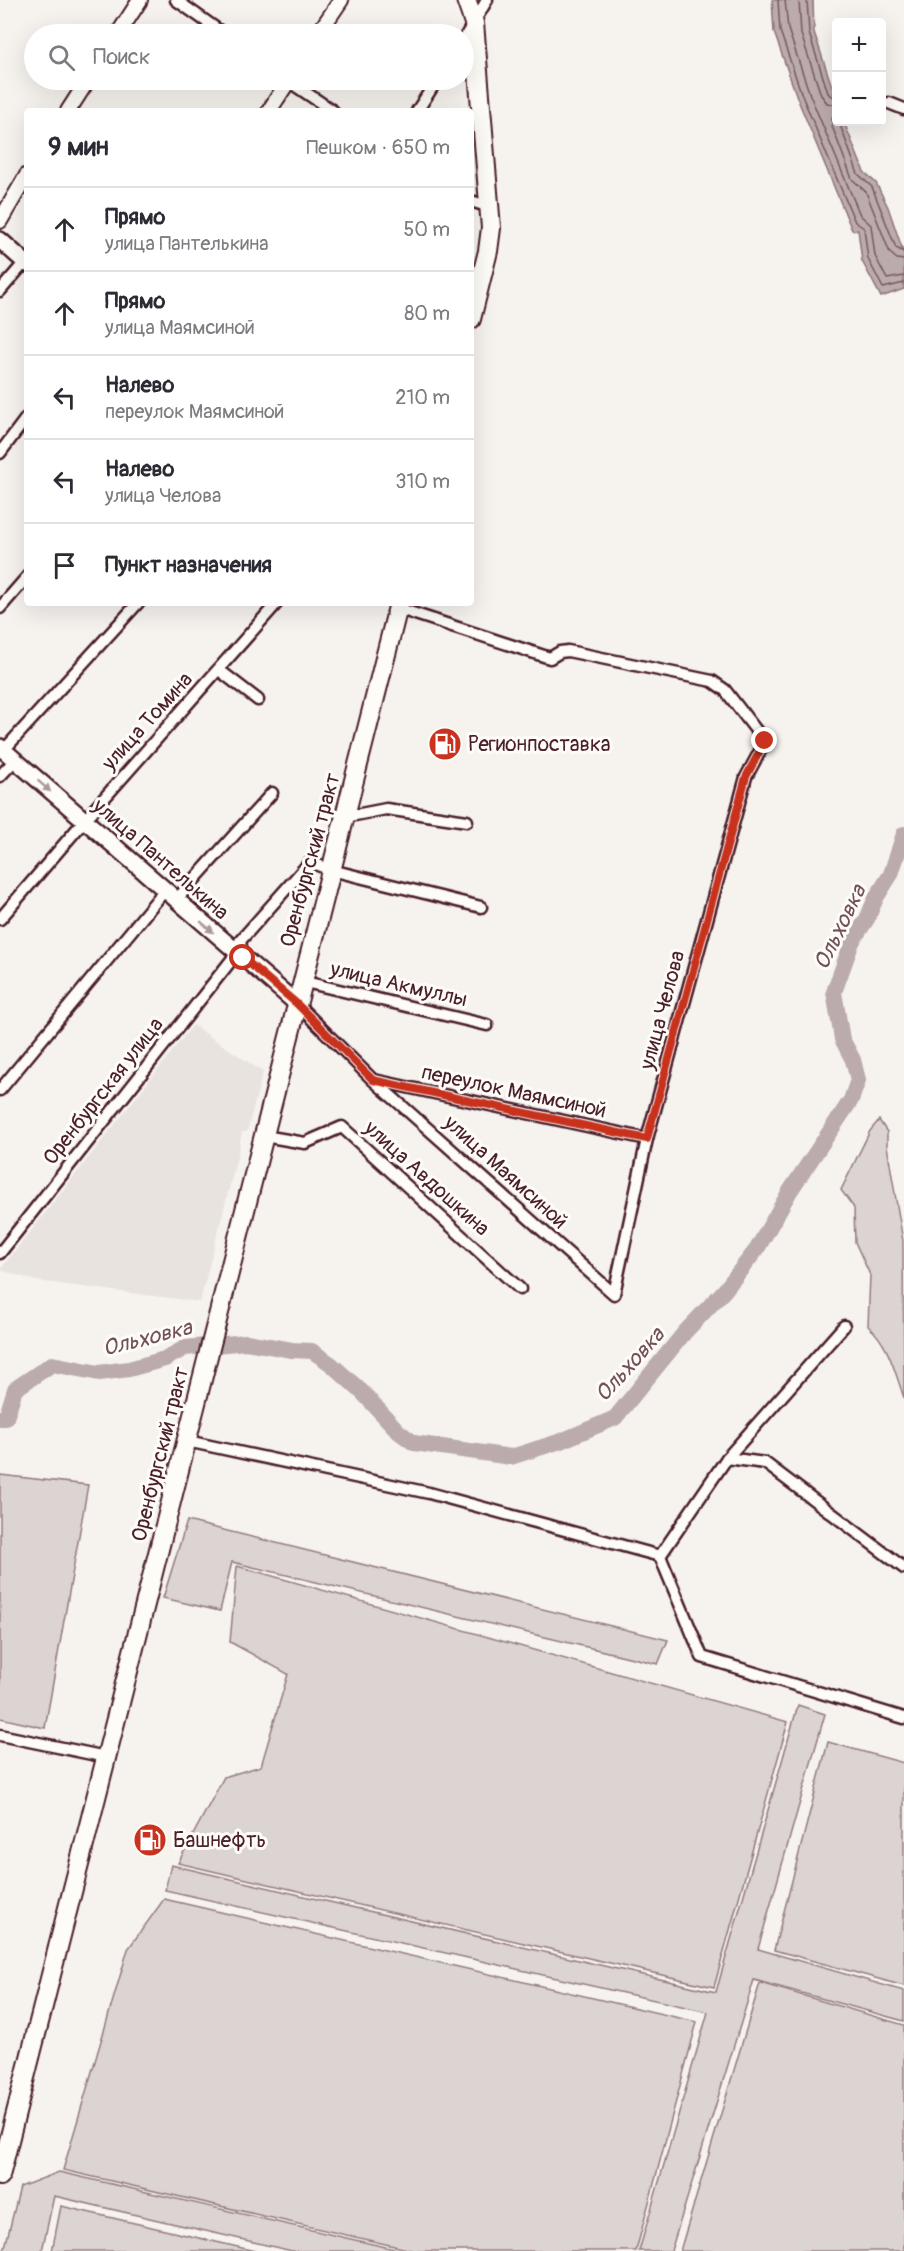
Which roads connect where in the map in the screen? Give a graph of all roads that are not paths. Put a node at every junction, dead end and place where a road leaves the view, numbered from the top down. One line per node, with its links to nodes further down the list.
1 (140, 0): 7 (street)
2 (176, 0): 8 (street)
3 (341, 0): 9 (street)
4 (466, 0): 6 (main road)
5 (487, 0): 6 (street)
6 (474, 23): 22 (main road)
7 (124, 24)
8 (210, 24)
9 (325, 24)
10 (82, 90): 15 (street)
11 (282, 90): 16 (street)
12 (303, 90): 17 (street)
13 (431, 90): 18 (street)
14 (888, 103): 19 (street)
15 (70, 108)
16 (271, 108)
17 (329, 108)
18 (419, 108)
19 (904, 110)
20 (24, 180): 23 (street)
21 (474, 202): 22 (street)
22 (490, 207): 28 (main road)
23 (0, 221)
24 (0, 240): 25 (main road)
25 (24, 261)
26 (24, 265): 27 (street)
27 (0, 291)
28 (474, 307)
29 (24, 421): 30 (street)
30 (0, 453)
31 (24, 580): 35 (street)
32 (135, 606): 38 (street)
33 (274, 606): 36 (street, улица Томина)
34 (398, 606): 41 (main road, Оренбургский тракт); 55 (street, улица Челова)
35 (0, 608)
36 (219, 670): 37 (street); 42 (street, улица Томина)
37 (258, 700)
38 (6, 752): 39 (street); 42 (main road, улица Пантелькина, one-way to 42)
39 (0, 776)
40 (272, 794): 45 (street)
41 (345, 817): 43 (street); 44 (main road, Оренбургский тракт)
42 (84, 821): 45 (main road, улица Пантелькина); 47 (street, улица Томина)
43 (467, 821)
44 (331, 870): 46 (street); 48 (street, Оренбургская улица); 49 (main road, Оренбургский тракт)
45 (171, 895): 48 (main road, улица Пантелькина, one-way to 48); 53 (street)
46 (481, 907)
47 (0, 919)
48 (240, 955): 50 (main road, улица Пантелькина); 56 (street, Оренбургская улица)
49 (302, 981): 50 (main road, Оренбургский тракт); 51 (street, улица Акмуллы)
50 (296, 1003): 52 (street, улица Маямсиной); 54 (main road, Оренбургский тракт)
51 (487, 1025)
52 (373, 1080): 55 (street, переулок Маямсиной); 58 (street, улица Маямсиной)
53 (0, 1090)
54 (264, 1136): 57 (street, улица Авдошкина); 60 (main road, Оренбургский тракт)
55 (647, 1139): 58 (street, улица Челова)
56 (0, 1253)
57 (520, 1289)
58 (614, 1294)
59 (844, 1326): 61 (street)
60 (187, 1441): 62 (street); 66 (main road, Оренбургский тракт)
61 (727, 1458): 62 (street); 63 (street)
62 (660, 1557): 64 (street)
63 (904, 1568)
64 (904, 1718)
65 (0, 1735): 66 (street)
66 (106, 1757): 67 (main road, Оренбургский тракт)
67 (0, 2176)

